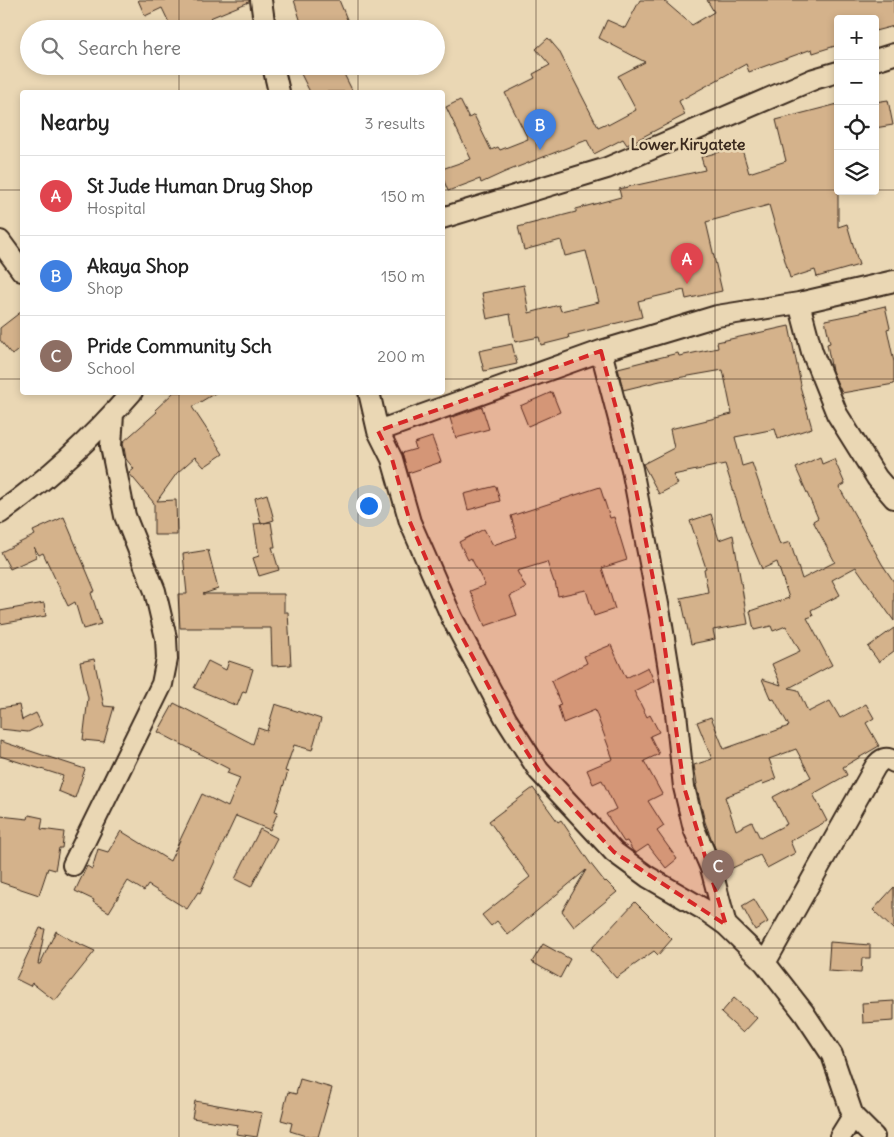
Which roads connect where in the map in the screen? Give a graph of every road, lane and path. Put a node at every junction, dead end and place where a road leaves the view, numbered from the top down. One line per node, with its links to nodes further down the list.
1 (261, 0): 2 (street)
2 (264, 20)
3 (894, 54): 4 (street)
4 (879, 59)
5 (834, 73): 8 (street)
6 (275, 75): 7 (street)
7 (279, 90)
8 (445, 217)
9 (0, 241): 10 (street)
10 (20, 268)
11 (894, 281): 12 (street)
12 (799, 303): 13 (street); 18 (street)
13 (601, 351): 17 (street); 22 (street)
14 (129, 395): 16 (street)
15 (370, 395): 17 (street)
16 (113, 414): 19 (street); 21 (street)
17 (378, 431): 22 (street)
18 (894, 498)
19 (0, 513)
20 (894, 762): 23 (street)
21 (72, 865)
22 (726, 925): 23 (street)
23 (765, 963): 24 (street)
24 (853, 1116): 25 (street); 26 (street)
25 (840, 1137)
26 (874, 1137)

